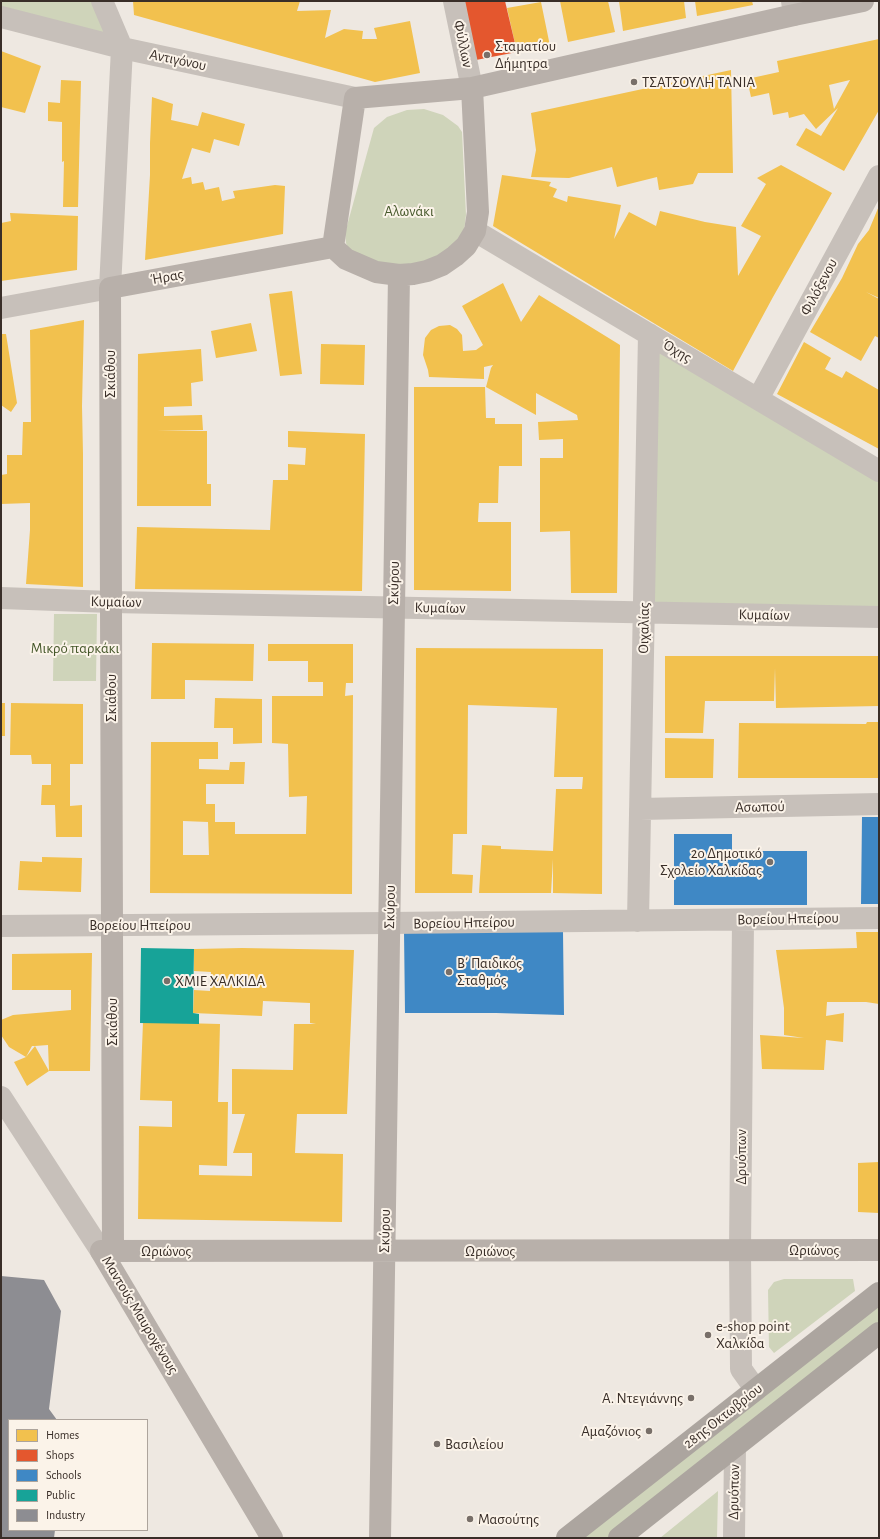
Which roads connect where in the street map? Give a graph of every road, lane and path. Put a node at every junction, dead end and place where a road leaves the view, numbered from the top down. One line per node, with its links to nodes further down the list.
1 (102, 1): 6 (street)
2 (454, 1): 7 (street, Φύλλων)
3 (863, 1): 4 (street)
4 (793, 8): 7 (street)
5 (1, 17): 6 (street, Αντιγόνου)
6 (122, 48): 8 (street, Αντιγόνου); 13 (street, Σκιάθου)
7 (472, 88): 8 (street); 10 (street)
8 (355, 98): 11 (street)
9 (879, 176): 16 (street, Φιλόξενου)
10 (475, 231): 12 (street); 15 (street, Όχης)
11 (333, 247): 12 (street); 13 (street, Ήρας)
12 (399, 275): 20 (street, Σκύρου)
13 (110, 288): 14 (street, Ήρας); 19 (street, Σκιάθου)
14 (1, 308)
15 (649, 334): 16 (street, Όχης); 21 (street, Οιχαλίας)
16 (758, 399): 17 (street, Όχης)
17 (879, 471)
18 (1, 598): 19 (street, Κυμαίων)
19 (111, 602): 20 (street, Κυμαίων); 29 (street, Σκιάθου)
20 (394, 607): 21 (street, Κυμαίων); 28 (street, Σκύρου)
21 (644, 612): 22 (street, Κυμαίων); 24 (street, Οιχαλίας)
22 (879, 617)
23 (879, 804): 24 (street, Ασωπού)
24 (640, 809): 27 (street, Οιχαλίας)
25 (879, 918): 26 (street, Βορείου Ηπείρου)
26 (743, 920): 27 (street, Βορείου Ηπείρου); 32 (street, Δρυόπων)
27 (638, 921): 28 (street, Βορείου Ηπείρου)
28 (389, 923): 29 (street, Βορείου Ηπείρου); 35 (street, Σκύρου)
29 (112, 925): 30 (street, Βορείου Ηπείρου); 34 (street, Σκιάθου)
30 (1, 926)
31 (1, 1097): 34 (street, Μαντούς Μαυρογένους)
32 (740, 1250): 33 (street, Ωριώνος); 35 (street, Ωριώνος); 38 (street, Δρυόπων)
33 (879, 1250)
34 (107, 1251): 35 (street, Ωριώνος); 40 (street, Μαντούς Μαυρογένους)
35 (385, 1251): 41 (street, Σκύρου)
36 (879, 1293): 38 (main road, 28ης Οκτωβρίου)
37 (879, 1333): 39 (main road, 28ης Οκτωβρίου)
38 (756, 1390): 42 (main road, 28ης Οκτωβρίου)
39 (735, 1447): 43 (main road, 28ης Οκτωβρίου); 44 (street, Δρυόπων)
40 (272, 1538)
41 (380, 1538)
42 (567, 1538)
43 (619, 1538)
44 (734, 1538)

